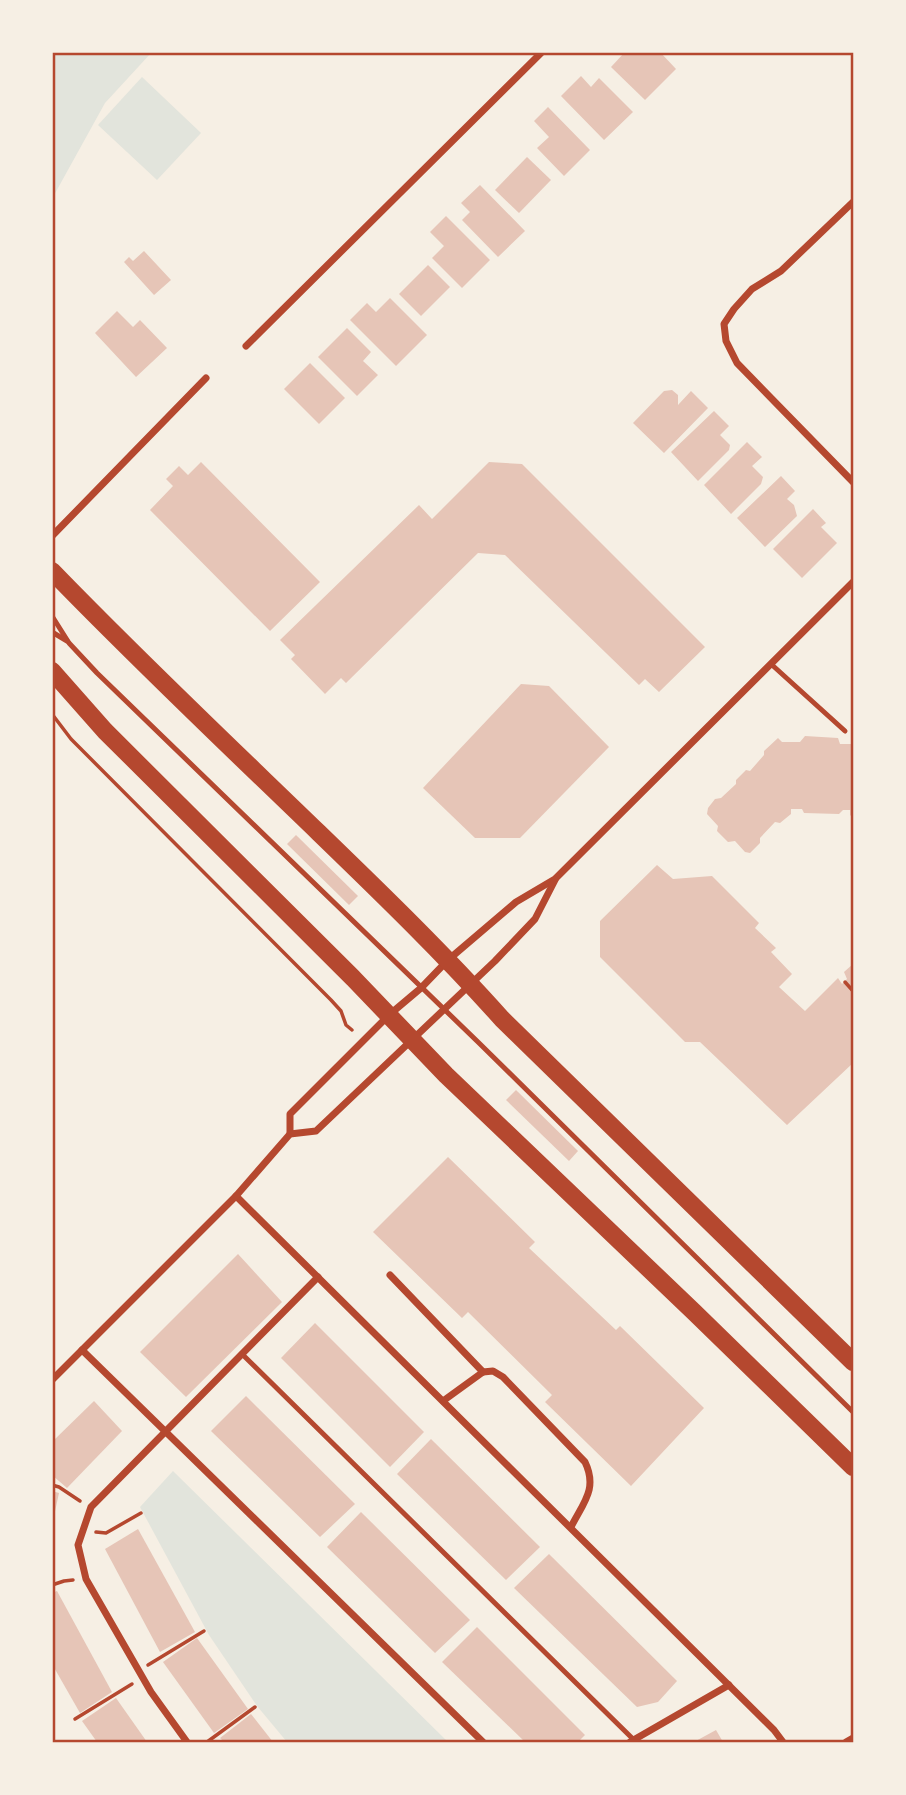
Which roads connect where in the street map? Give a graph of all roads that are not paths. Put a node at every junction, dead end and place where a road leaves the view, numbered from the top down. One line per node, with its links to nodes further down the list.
1 (542, 52): 3 (street)
2 (853, 202): 5 (street)
3 (246, 346)
4 (206, 378): 6 (street)
5 (853, 482)
6 (52, 536)
7 (52, 571): 16 (main road)
8 (853, 582): 12 (street)
9 (52, 617): 11 (lane)
10 (52, 632): 11 (lane)
11 (69, 643): 18 (lane)
12 (771, 664): 14 (lane); 15 (street)
13 (52, 671): 20 (main road)
14 (845, 731)
15 (555, 879): 16 (street); 17 (street)
16 (448, 960): 17 (main road); 18 (street)
17 (471, 984): 19 (street); 28 (main road)
18 (421, 988): 19 (lane); 20 (street)
19 (444, 1010): 21 (street); 32 (lane)
20 (389, 1014): 21 (main road); 22 (street)
21 (412, 1040): 22 (street); 34 (main road)
22 (290, 1134): 23 (street)
23 (236, 1196): 25 (street); 26 (street)
24 (390, 1275): 29 (street)
25 (318, 1277): 27 (street); 31 (street)
26 (82, 1350): 30 (street); 33 (street)
27 (242, 1354): 33 (street); 38 (lane)
28 (853, 1362)
29 (483, 1372): 31 (street); 35 (street)
30 (52, 1380)
31 (443, 1401): 35 (street)
32 (853, 1412)
33 (166, 1431): 39 (street); 40 (street)
34 (853, 1467)
35 (570, 1527): 36 (street)
36 (729, 1685): 38 (street); 41 (street)
37 (853, 1738): 42 (street)
38 (632, 1741)
39 (187, 1742)
40 (483, 1742)
41 (783, 1742)
42 (846, 1742)

